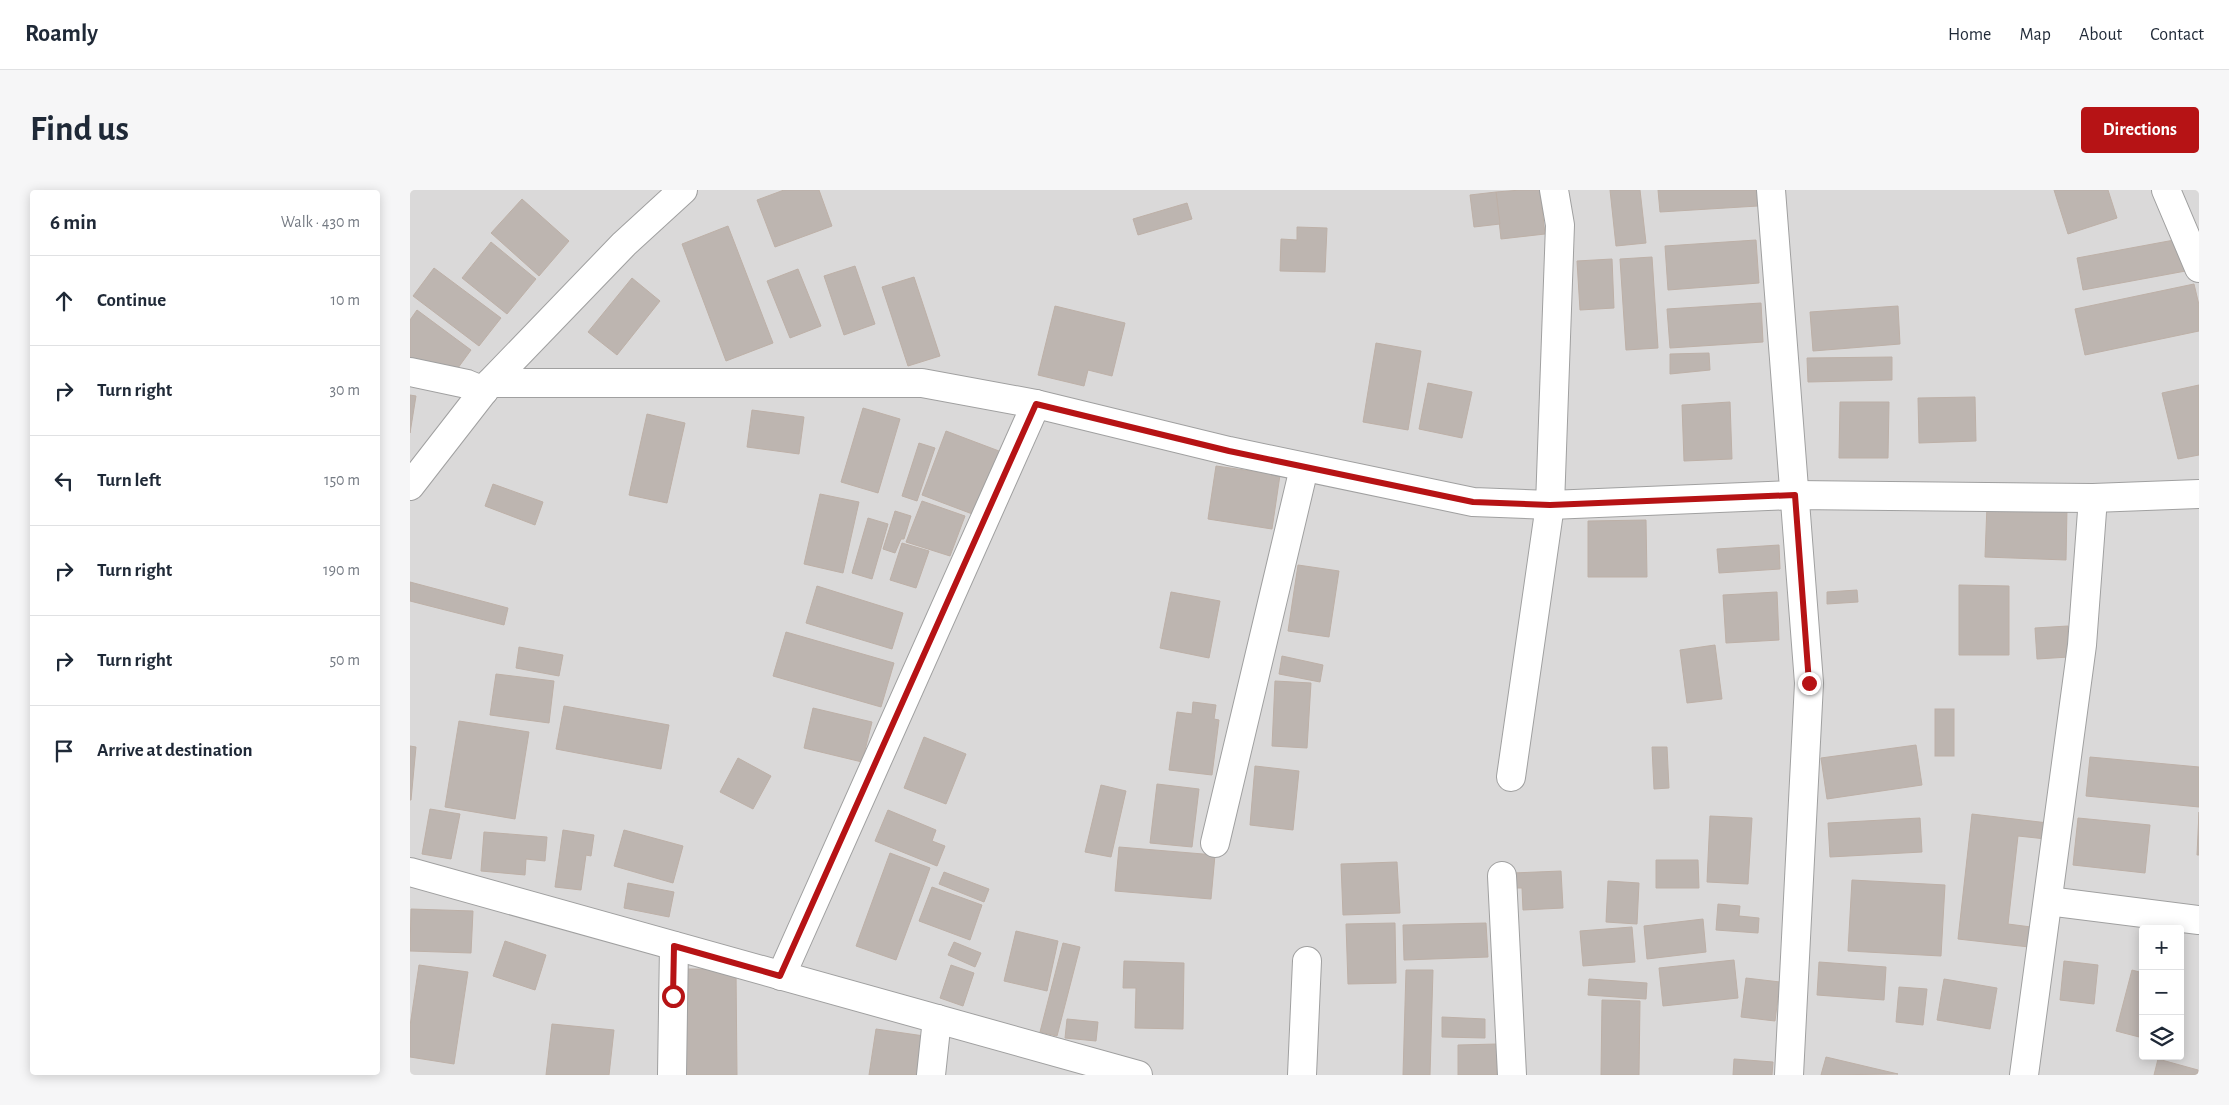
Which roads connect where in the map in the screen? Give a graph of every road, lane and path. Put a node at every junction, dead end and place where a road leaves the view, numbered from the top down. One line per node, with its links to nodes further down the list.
1 (683, 190): 7 (street)
2 (1554, 190): 14 (street)
3 (1771, 190): 12 (street)
4 (2166, 190): 5 (street)
5 (2199, 268)
6 (410, 372): 7 (street)
7 (487, 387): 8 (street); 10 (street)
8 (1036, 404): 9 (street); 23 (street)
9 (1304, 468): 14 (street); 16 (street)
10 (410, 486)
11 (2199, 494): 13 (street)
12 (1795, 495): 13 (street); 14 (street); 30 (street)
13 (2093, 498): 19 (street)
14 (1550, 505): 15 (street)
15 (1511, 777)
16 (1215, 843)
17 (410, 872): 21 (street)
18 (1502, 876): 29 (street)
19 (2048, 901): 20 (street); 31 (street)
20 (2199, 920)
21 (674, 946): 23 (street); 25 (street)
22 (1307, 961): 28 (street)
23 (780, 976): 24 (street)
24 (937, 1019): 26 (street); 27 (street)
25 (672, 1075)
26 (931, 1075)
27 (1138, 1075)
28 (1302, 1075)
29 (1512, 1075)
30 (1789, 1075)
31 (2024, 1075)

